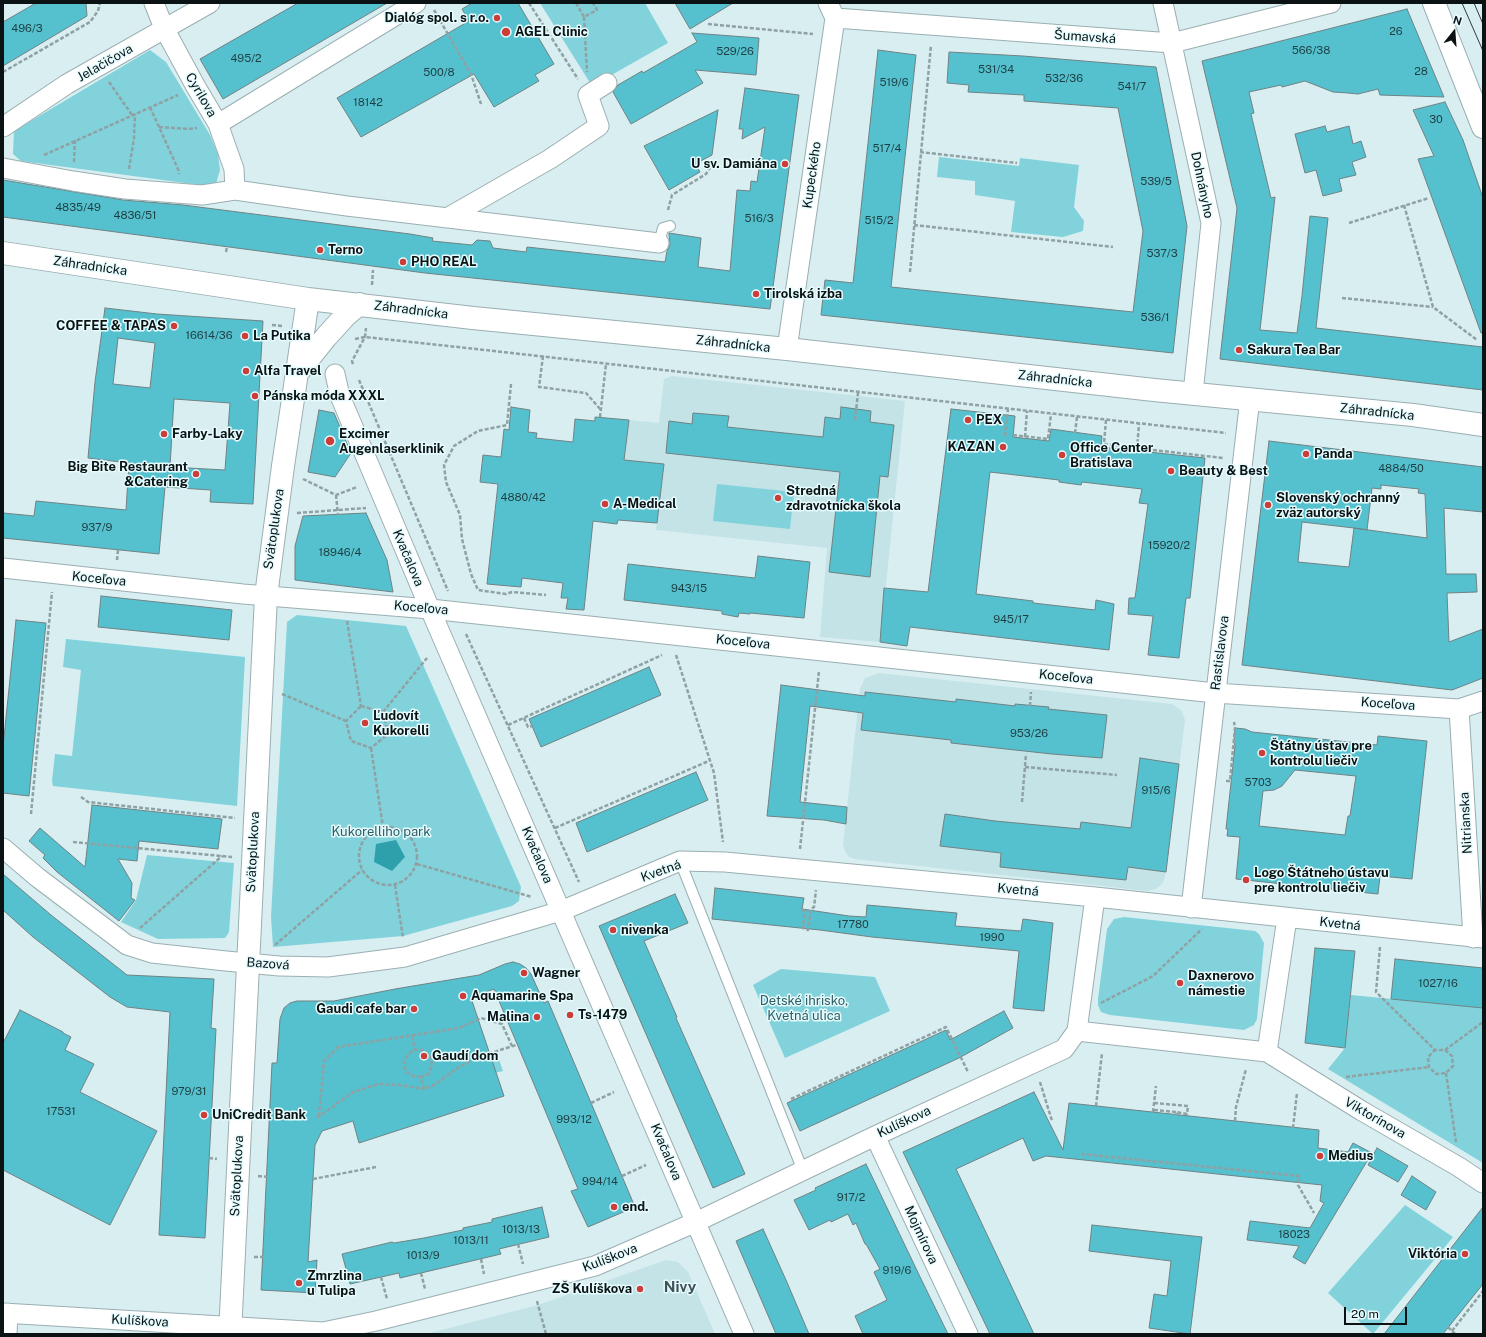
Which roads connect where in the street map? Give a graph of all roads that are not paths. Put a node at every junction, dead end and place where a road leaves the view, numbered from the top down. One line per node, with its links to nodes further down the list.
1 (154, 3): 8 (street, Cyrilova)
2 (210, 3): 8 (street, Jelačičova)
3 (1163, 3): 9 (street, Dohnányho)
4 (1331, 3): 9 (street, Šumavská)
5 (1434, 3): 12 (street)
6 (425, 6): 11 (street)
7 (831, 10): 9 (street, Šumavská); 21 (street, Kupeckého)
8 (164, 28): 11 (street, Cyrilova); 13 (street, Jelačičova)
9 (1172, 43): 24 (street, Dohnányho)
10 (607, 83): 16 (street)
11 (218, 124): 15 (street, Cyrilova)
12 (1483, 126)
13 (3, 127)
14 (3, 168): 15 (street)
15 (235, 190): 16 (street)
16 (447, 218): 17 (street)
17 (664, 232)
18 (3, 253): 19 (street, Záhradnícka)
19 (308, 299): 20 (street, Záhradnícka); 22 (street, Svätoplukova)
20 (359, 304): 21 (street, Záhradnícka); 22 (street, Svätoplukova)
21 (787, 349): 24 (street, Záhradnícka)
22 (298, 373): 28 (street, Svätoplukova)
23 (335, 374): 29 (street, Kvačalova)
24 (1193, 393): 25 (street, Záhradnícka)
25 (1250, 398): 26 (street, Záhradnícka); 30 (street, Rastislavova)
26 (1477, 422)
27 (3, 568): 28 (street, Koceľova)
28 (266, 596): 29 (street, Koceľova); 40 (street, Svätoplukova)
29 (430, 609): 30 (street, Koceľova); 37 (street, Kvačalova)
30 (1215, 693): 32 (street, Koceľova); 36 (street, Rastislavova)
31 (1483, 701): 32 (street, Koceľova)
32 (1459, 709): 39 (street, Nitrianska)
33 (3, 848): 40 (street, Bazová)
34 (680, 862): 35 (street, Kvetná); 37 (street, Kvetná); 44 (lane)
35 (1095, 897): 36 (street, Kvetná); 41 (street)
36 (1191, 908): 38 (street, Kvetná)
37 (561, 911): 40 (street, Bazová); 46 (street, Kvačalova)
38 (1287, 918): 39 (street, Kvetná); 42 (street)
39 (1478, 938)
40 (248, 963): 48 (street, Svätoplukova)
41 (1077, 1032): 42 (street); 43 (street, Kulíškova)
42 (1267, 1052): 45 (street, Viktorínova)
43 (875, 1136): 44 (street, Kulíškova); 51 (street, Mojmírova)
44 (803, 1170): 46 (street, Kulíškova)
45 (1483, 1183)
46 (696, 1222): 48 (street, Kulíškova); 50 (street, Kvačalova)
47 (6, 1313): 48 (street, Kulíškova); 49 (street)
48 (230, 1330)
49 (7, 1334)
50 (744, 1334)
51 (968, 1334)

